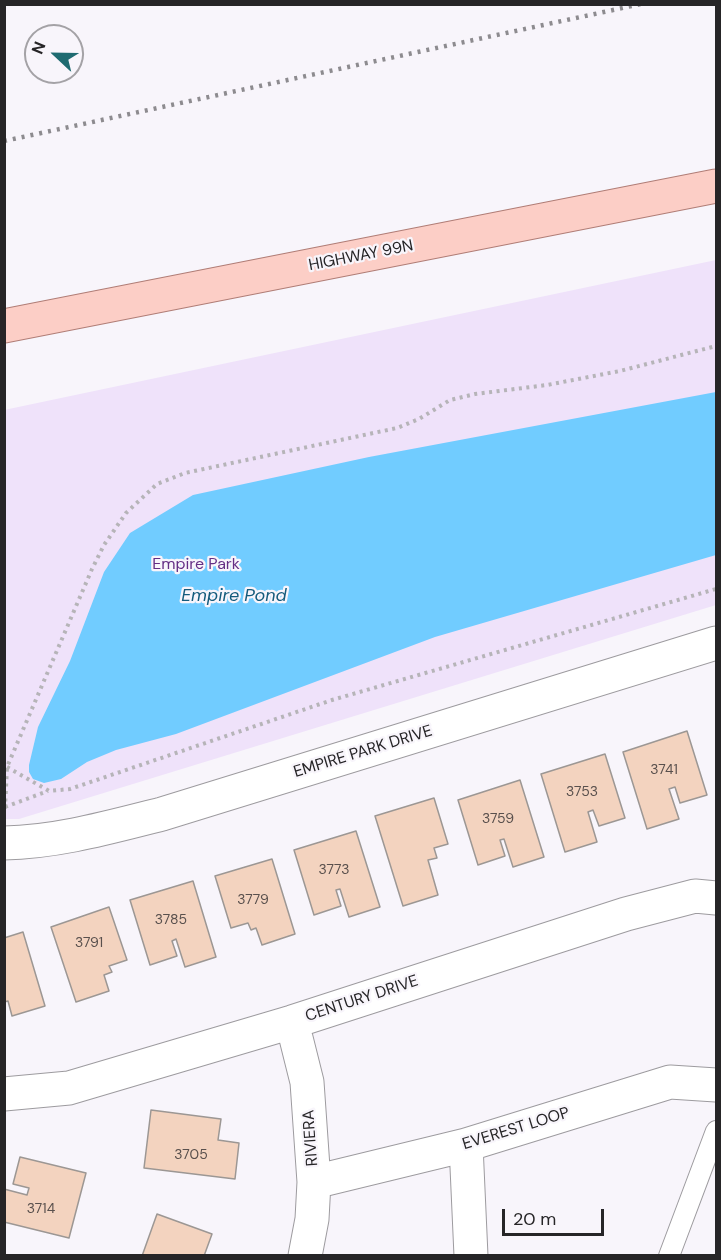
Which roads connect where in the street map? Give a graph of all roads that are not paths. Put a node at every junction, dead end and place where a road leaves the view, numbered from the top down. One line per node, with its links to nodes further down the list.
1 (717, 186): 2 (main road, HIGHWAY 99N)
2 (4, 326)
3 (717, 643): 4 (street, EMPIRE PARK DRIVE)
4 (5, 843)
5 (717, 898): 6 (street, CENTURY DRIVE)
6 (292, 1022): 8 (street, CENTURY DRIVE); 11 (street, RIVIERA)
7 (717, 1085): 10 (street, EVEREST LOOP)
8 (4, 1094)
9 (717, 1131): 14 (lane)
10 (466, 1145): 11 (street, EVEREST LOOP); 13 (street)
11 (314, 1182): 12 (street, RIVIERA)
12 (305, 1256)
13 (471, 1256)
14 (669, 1256)

